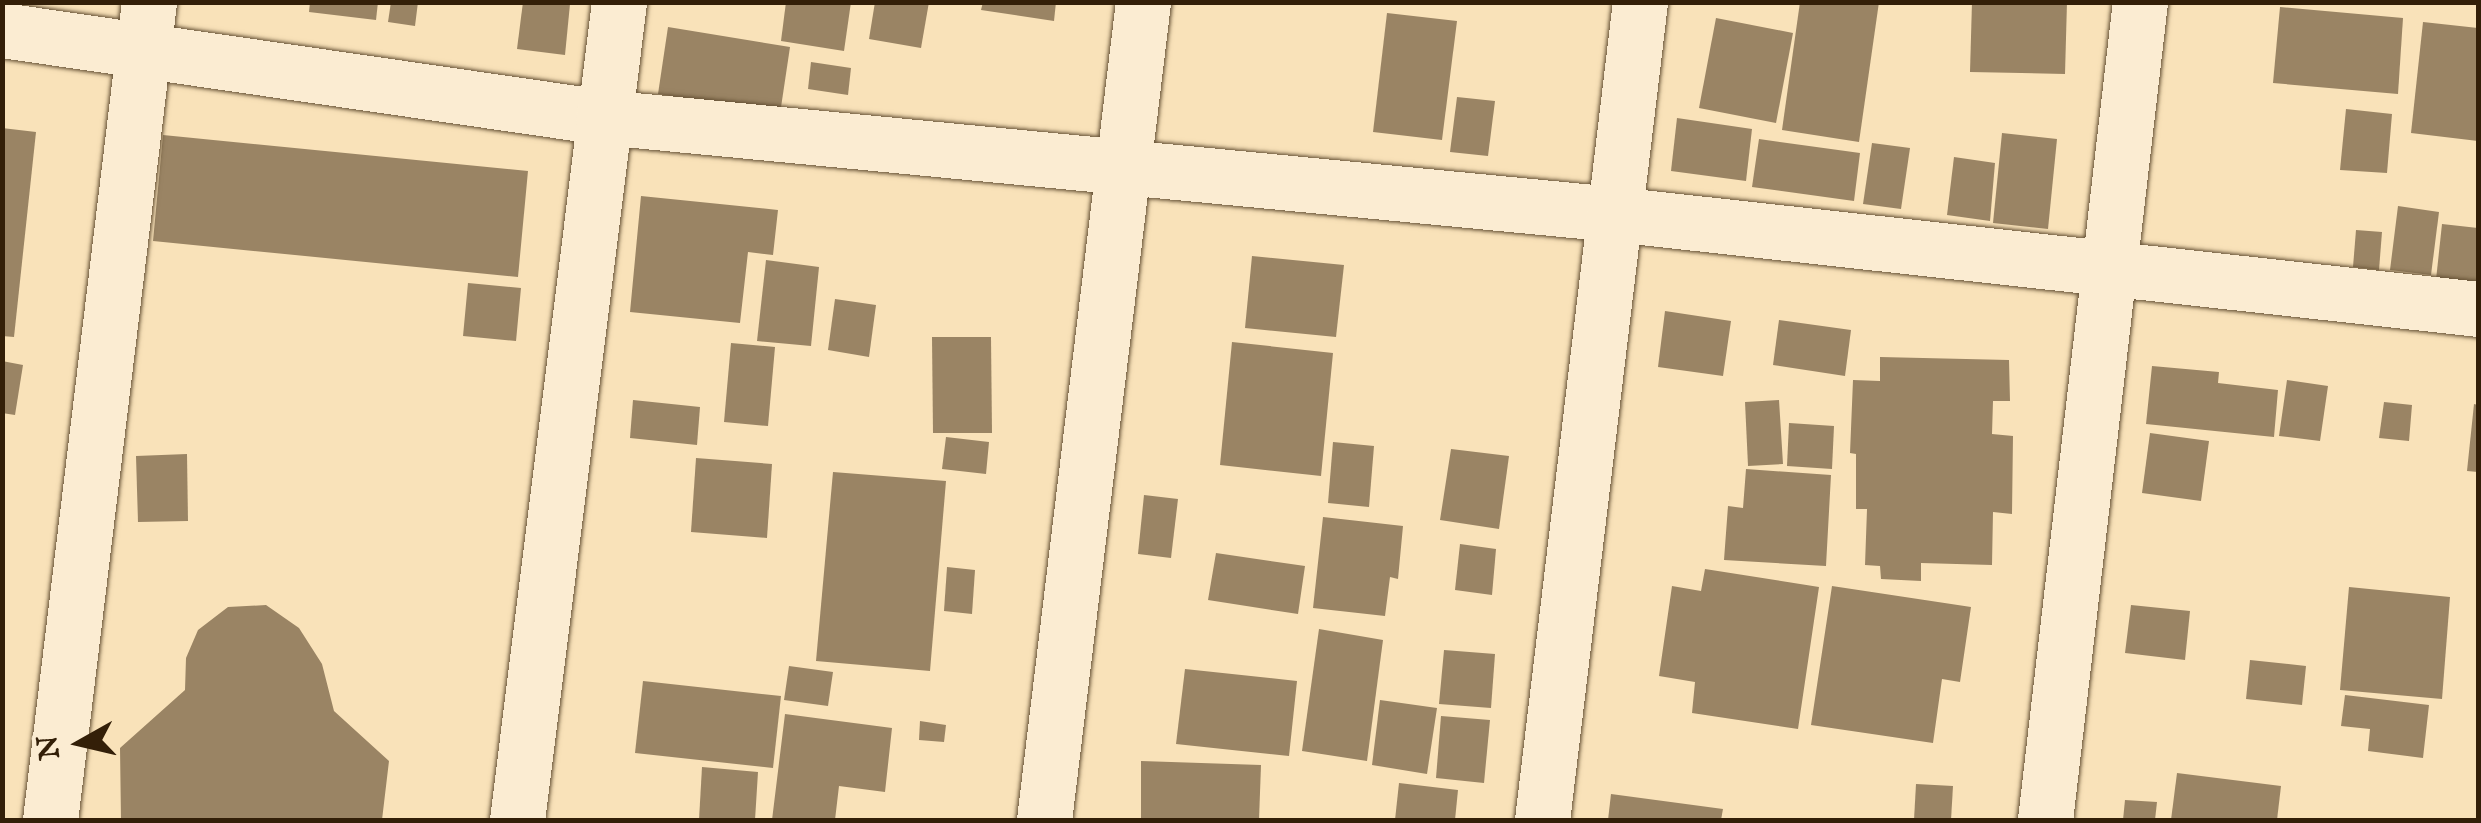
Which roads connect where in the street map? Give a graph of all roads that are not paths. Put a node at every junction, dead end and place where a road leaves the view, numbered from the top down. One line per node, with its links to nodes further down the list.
1 (619, 2): 7 (street)
2 (1143, 2): 8 (street)
3 (1640, 2): 9 (street)
4 (2140, 2): 10 (street)
5 (146, 25): 6 (street); 7 (street); 12 (street)
6 (2, 30)
7 (602, 116): 8 (street); 13 (street)
8 (1123, 167): 9 (street); 14 (street)
9 (1614, 214): 10 (street); 15 (street)
10 (2112, 268): 11 (street); 16 (street)
11 (2478, 309)
12 (50, 820)
13 (517, 820)
14 (1044, 820)
15 (1542, 820)
16 (2045, 820)

